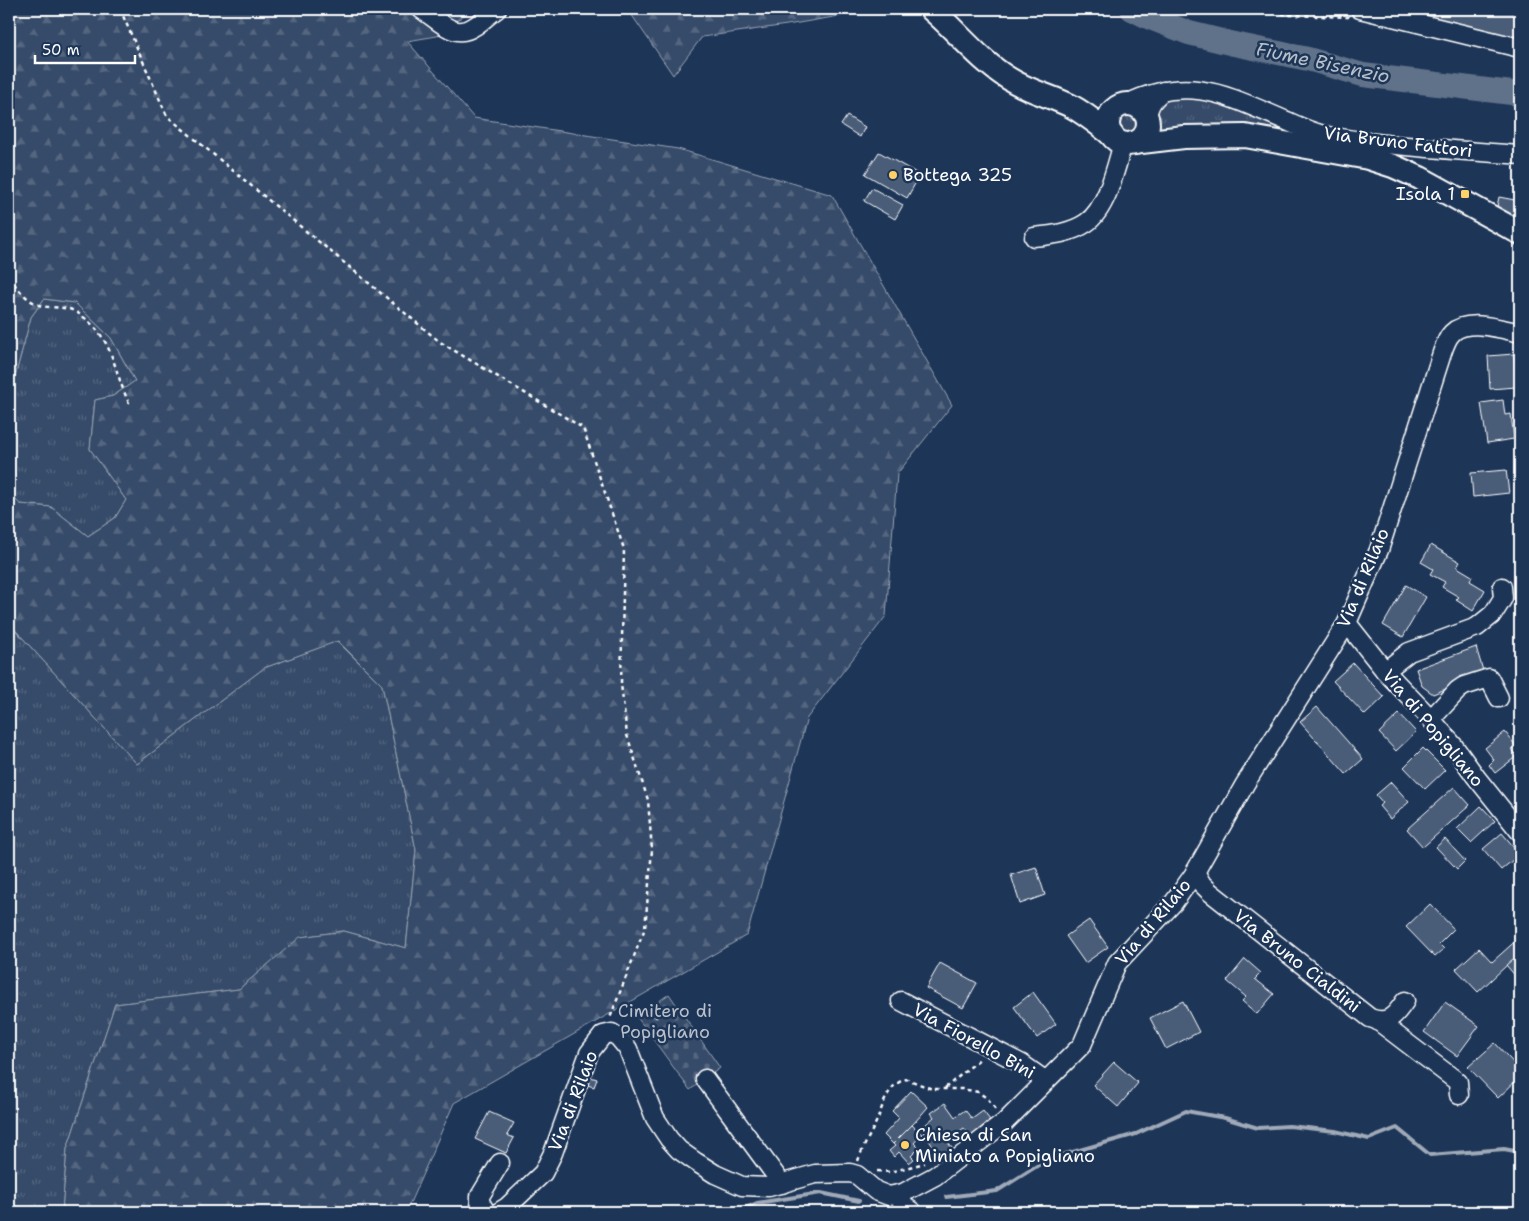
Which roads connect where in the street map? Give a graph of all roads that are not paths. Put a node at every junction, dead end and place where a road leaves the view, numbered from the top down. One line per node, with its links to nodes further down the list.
1 (421, 9): 2 (street)
2 (497, 9)
3 (931, 9): 8 (main road)
4 (1360, 9): 5 (street)
5 (1520, 48)
6 (1164, 91): 7 (street, Via Bruno Fattori); 9 (street); 12 (street, Via Bruno Fattori)
7 (1123, 105): 8 (main road); 9 (main road); 11 (main road)
8 (1071, 106): 11 (main road)
9 (1147, 120): 10 (main road); 11 (main road)
10 (1184, 137): 11 (main road); 13 (main road)
11 (1123, 141): 14 (street)
12 (1520, 155)
13 (1520, 233)
14 (1034, 237)
15 (1520, 333): 17 (street, Via di Rilaio)
16 (1502, 587): 18 (street)
17 (1347, 623): 18 (street, Via di Popigliano); 22 (street, Via di Rilaio)
18 (1385, 671): 20 (street, Via di Popigliano)
19 (1498, 698): 20 (street)
20 (1431, 719): 21 (street, Via di Popigliano)
21 (1520, 832)
22 (1195, 872): 25 (street, Via Bruno Cialdini); 27 (street, Via di Rilaio)
23 (901, 1001): 27 (street, Via Fiorello Bini)
24 (1405, 1001): 25 (street, Via Bruno Cialdini)
25 (1378, 1021): 28 (street)
26 (705, 1079): 30 (street)
27 (1046, 1081): 31 (street, Via di Rilaio)
28 (1459, 1094)
29 (500, 1162): 32 (street)
30 (782, 1184): 31 (street, Via di Rilaio); 33 (street, Via di Rilaio)
31 (898, 1194): 34 (street)
32 (486, 1212)
33 (499, 1212)
34 (913, 1212)

